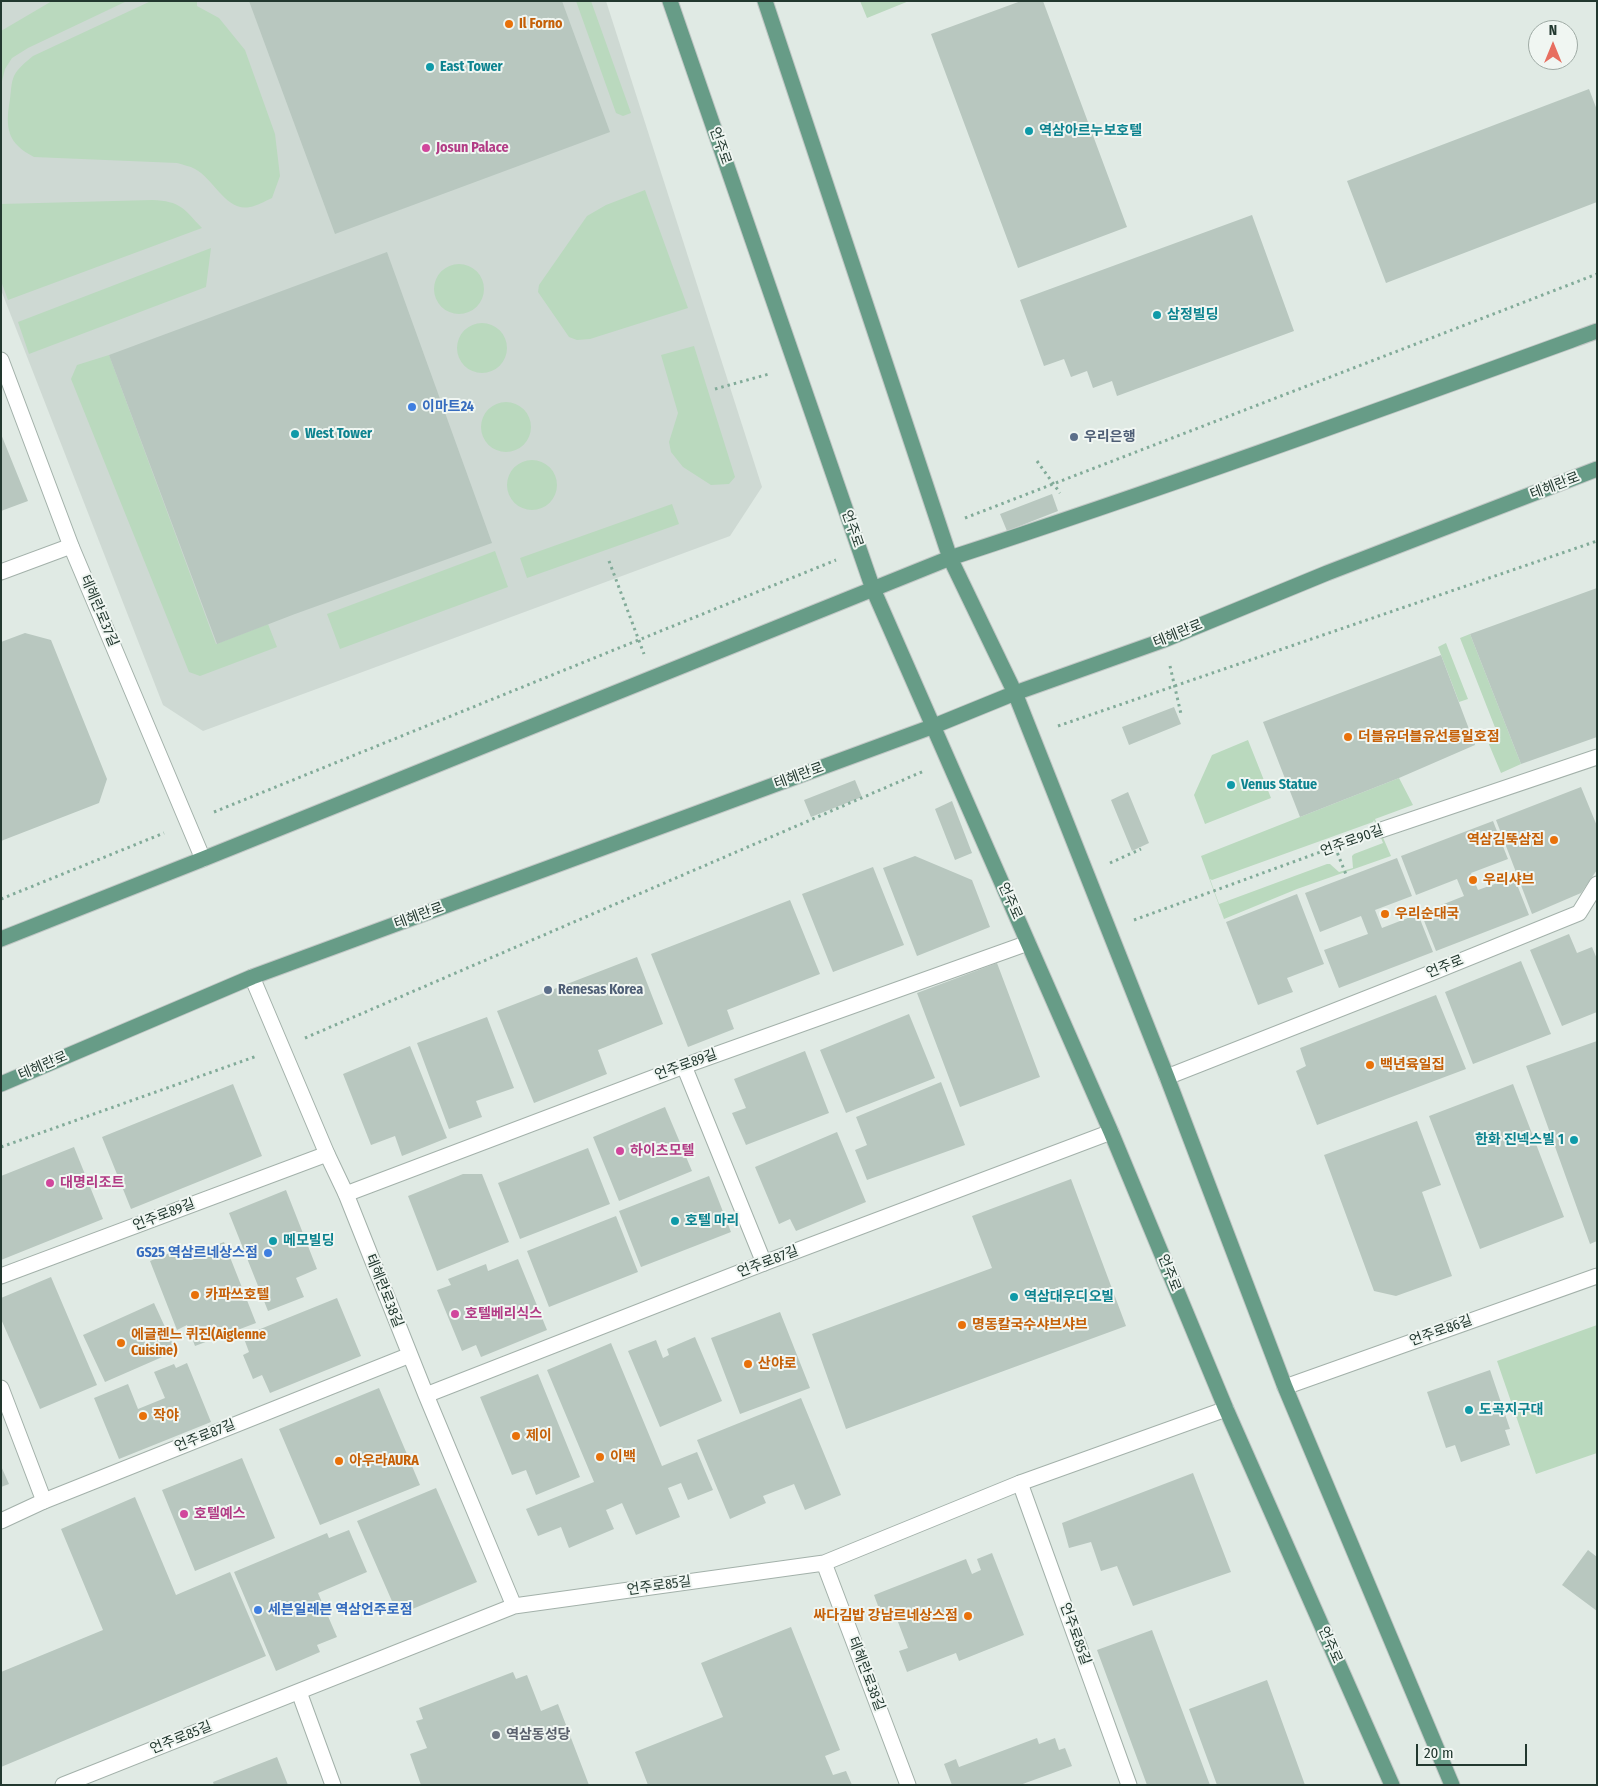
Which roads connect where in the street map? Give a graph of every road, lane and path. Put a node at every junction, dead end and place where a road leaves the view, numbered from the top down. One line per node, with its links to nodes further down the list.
1 (670, 1): 6 (main road, 언주로)
2 (765, 1): 12 (main road)
3 (1597, 274): 10 (path)
4 (1597, 330): 11 (main road)
5 (1, 360): 14 (street, 테헤란로37길)
6 (796, 366): 7 (path); 15 (main road, 언주로)
7 (715, 389)
8 (1037, 461): 10 (path)
9 (1597, 470): 21 (main road, 테헤란로)
10 (1054, 484): 11 (path); 12 (path)
11 (1078, 516): 16 (main road)
12 (940, 527): 16 (main road)
13 (1597, 541): 23 (path)
14 (72, 546): 18 (street); 30 (street, 테헤란로37길)
15 (859, 550): 19 (main road, 언주로); 20 (path)
16 (950, 558): 19 (main road); 24 (main road)
17 (609, 561): 20 (path)
18 (1, 572)
19 (872, 589): 22 (main road); 26 (main road, 언주로)
20 (639, 640): 22 (path); 30 (path)
21 (1164, 640): 23 (path); 24 (main road, 테헤란로)
22 (653, 678): 33 (main road)
23 (1174, 686): 25 (path); 27 (path)
24 (1015, 693): 26 (main road, 테헤란로); 27 (main road)
25 (1181, 714)
26 (934, 726): 29 (main road, 언주로); 40 (main road, 테헤란로)
27 (1031, 735): 37 (main road)
28 (1597, 757): 31 (street, 언주로90길)
29 (948, 760): 39 (main road, 언주로); 41 (path)
30 (188, 823): 33 (street, 테헤란로37길); 36 (path)
31 (1380, 830): 32 (path, 언주로90길)
32 (1335, 847): 34 (path); 37 (path, 언주로90길)
33 (203, 860): 38 (main road)
34 (1347, 877)
35 (1597, 884): 43 (street, 언주로)
36 (1, 898)
37 (1108, 929): 43 (main road)
38 (1, 939)
39 (1028, 943): 42 (street, 언주로89길); 45 (main road, 언주로)
40 (252, 977): 41 (street, 테헤란로38길); 44 (main road, 테헤란로)
41 (283, 1047): 46 (path); 47 (street, 테헤란로38길)
42 (684, 1066): 48 (street, 언주로89길); 49 (street)
43 (1167, 1077): 53 (main road)
44 (1, 1084)
45 (1111, 1132): 49 (street, 언주로87길); 56 (main road, 언주로)
46 (1, 1147)
47 (327, 1154): 48 (street, 테헤란로38길); 50 (street, 언주로89길)
48 (346, 1194): 52 (street, 테헤란로38길)
49 (764, 1262): 55 (street, 언주로87길)
50 (1, 1276)
51 (1597, 1276): 53 (street, 언주로86길)
52 (410, 1354): 55 (street, 테헤란로38길); 58 (street, 언주로87길)
53 (1285, 1387): 68 (main road)
54 (1, 1388): 58 (street)
55 (426, 1395): 61 (street, 테헤란로38길)
56 (1226, 1410): 57 (street, 언주로85길); 67 (main road, 언주로)
57 (1020, 1483): 60 (street, 언주로85길); 66 (street, 언주로85길)
58 (44, 1501): 59 (street, 언주로87길)
59 (1, 1521)
60 (824, 1562): 61 (street, 언주로85길); 65 (street, 테헤란로38길)
61 (514, 1606): 62 (street, 언주로85길)
62 (299, 1692): 63 (street, 언주로85길); 64 (street)
63 (64, 1785)
64 (333, 1785)
65 (908, 1785)
66 (1129, 1785)
67 (1392, 1785)
68 (1452, 1785)

